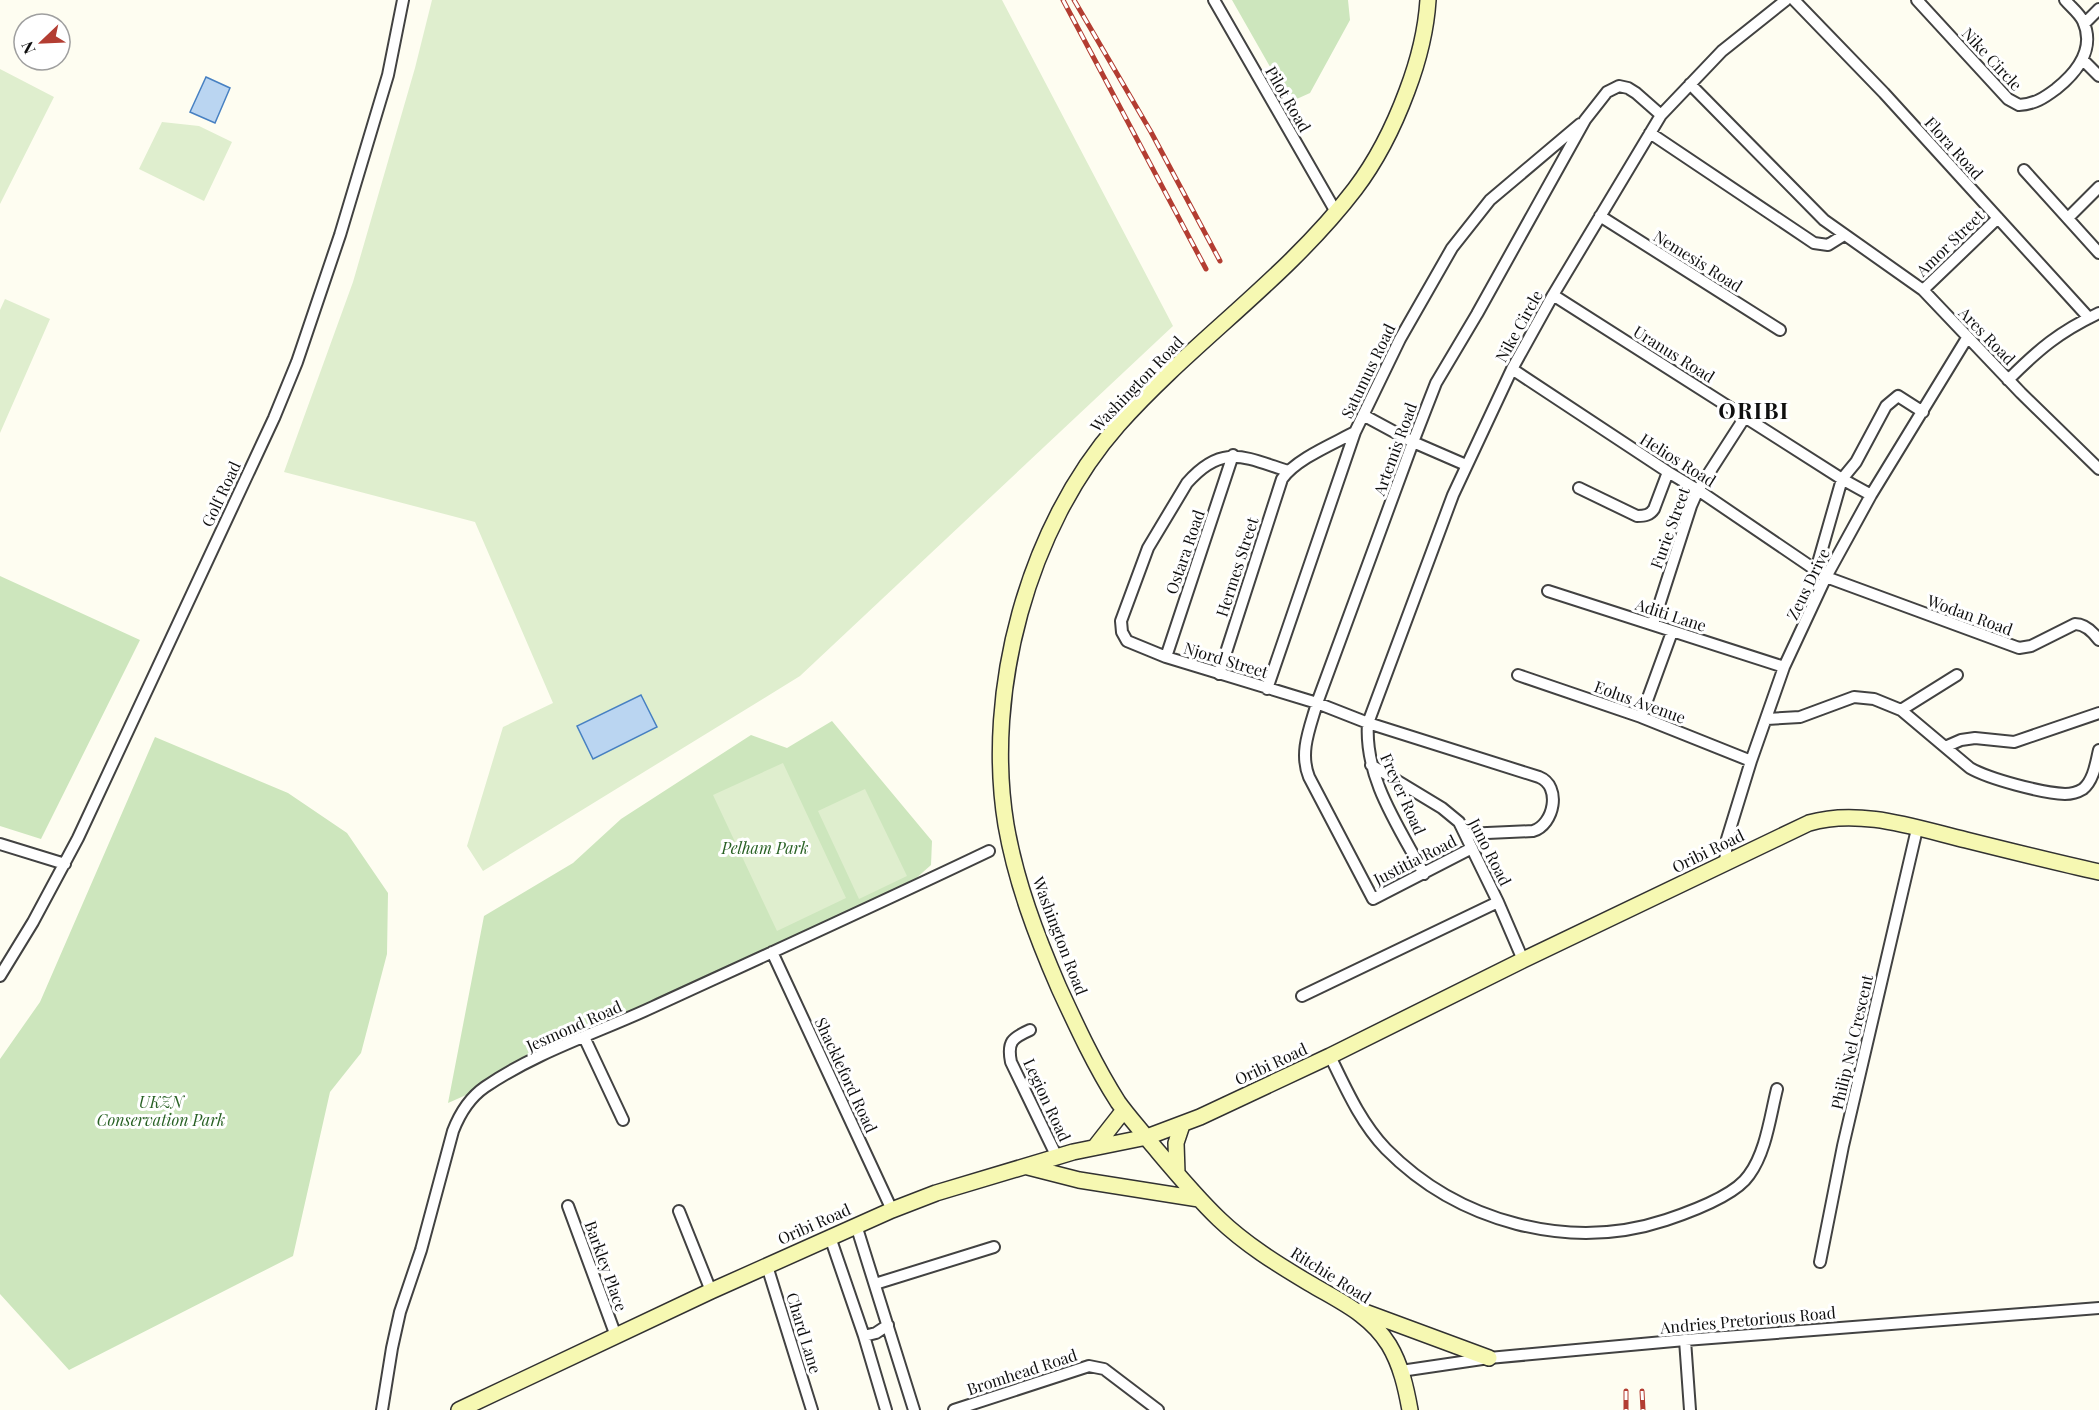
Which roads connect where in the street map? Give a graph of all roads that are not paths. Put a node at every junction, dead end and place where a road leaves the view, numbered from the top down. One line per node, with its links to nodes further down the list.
1 (403, 0): 72 (street, Golf Road)
2 (1214, 0): 18 (street, Pilot Road)
3 (1428, 0): 18 (main road, Washington Road)
4 (1786, 0): 12 (street, Nike Circle)
5 (1794, 0): 20 (street, Flora Road)
6 (1917, 0): 10 (street, Nike Circle)
7 (2065, 0): 9 (street)
8 (2099, 9): 9 (street)
9 (2084, 24): 10 (street)
10 (2083, 60): 11 (street)
11 (2099, 76)
12 (1690, 84): 13 (street, Nike Circle); 22 (street, Ares Road)
13 (1661, 115): 14 (street, Artemis Road); 15 (street, Nike Circle)
14 (1585, 120): 32 (street, Satumus Road); 35 (street, Artemis Road)
15 (1650, 133): 19 (street, Nike Circle); 22 (street)
16 (2024, 170): 21 (street)
17 (2099, 187): 21 (street)
18 (1336, 212): 86 (main road, Washington Road)
19 (1600, 216): 25 (street, Nike Circle); 27 (street, Nemesis Road)
20 (1998, 218): 24 (street, Amor Street); 26 (street, Flora Road)
21 (2068, 218): 23 (street)
22 (1844, 235): 24 (street, Ares Road)
23 (2099, 253)
24 (1923, 290): 28 (street, Ares Road)
25 (1553, 295): 29 (street, Nike Circle); 33 (street, Uranus Road)
26 (2094, 316): 30 (street)
27 (1780, 330)
28 (1967, 338): 30 (street, Ares Road); 31 (street, Zeus Drive)
29 (1512, 369): 37 (street, Nike Circle); 40 (street, Helios Road)
30 (2008, 380): 38 (street, Ares Road)
31 (1923, 412): 41 (street); 44 (street, Zeus Drive)
32 (1363, 415): 34 (street, Satumus Road); 35 (street)
33 (1745, 417): 41 (street, Uranus Road); 43 (street, Furie Street)
34 (1355, 432): 39 (street); 56 (street, Satumus Road)
35 (1413, 442): 37 (street); 57 (street, Artemis Road)
36 (1233, 455): 39 (street); 51 (street, Ostara Road); 51 (street, Njord Street)
37 (1466, 465): 62 (street, Nike Circle)
38 (2099, 469)
39 (1288, 471): 53 (street, Hermes Street)
40 (1668, 472): 42 (street); 43 (street, Helios Road)
41 (1842, 479): 44 (street, Uranus Road); 45 (street)
42 (1579, 488)
43 (1698, 490): 45 (street, Helios Road); 48 (street, Furie Street)
44 (1871, 495): 46 (street, Zeus Drive)
45 (1816, 570): 46 (street, Helios Road)
46 (1826, 577): 50 (street, Wodan Road); 52 (street, Zeus Drive)
47 (1548, 591): 48 (street, Aditi Lane)
48 (1653, 624): 49 (street, Aditi Lane)
49 (1672, 632): 52 (street, Aditi Lane); 60 (street)
50 (2099, 640)
51 (1166, 657): 53 (street, Njord Street)
52 (1784, 667): 61 (street, Zeus Drive)
53 (1219, 674): 56 (street, Njord Street)
54 (1518, 675): 60 (street, Eolus Avenue)
55 (1957, 675): 58 (street)
56 (1267, 689): 57 (street, Njord Street)
57 (1317, 703): 62 (street, Njord Street); 76 (street, Artemis Road)
58 (1901, 710): 61 (street); 63 (street)
59 (2099, 713): 63 (street)
60 (1641, 717): 65 (street, Eolus Avenue)
61 (1767, 719): 65 (street, Zeus Drive)
62 (1368, 723): 66 (street, Freyer Road); 68 (street, Njord Street)
63 (1945, 747): 64 (street)
64 (2099, 750)
65 (1751, 761): 73 (street, Zeus Drive)
66 (1371, 764): 68 (street, Juno Road); 75 (street, Freyer Road)
67 (1917, 829): 73 (main road, Oribi Road); 74 (main road, Oribi Road); 104 (street, Philip Nel Crescent)
68 (1465, 834): 70 (street, Juno Road)
69 (0, 844): 72 (street)
70 (1472, 848): 75 (street, Justitia Road); 77 (street, Juno Road)
71 (989, 851): 78 (street, Jesmond Road)
72 (65, 864): 80 (street, Golf Road)
73 (1725, 864): 79 (main road, Oribi Road)
74 (2099, 872)
75 (1424, 874): 76 (street, Justitia Road)
76 (1373, 899)
77 (1498, 902): 79 (street, Juno Road); 81 (street)
78 (772, 952): 83 (street, Jesmond Road); 98 (street, Shackleford Road)
79 (1523, 960): 84 (main road, Oribi Road)
80 (0, 976)
81 (1302, 996)
82 (1030, 1030): 92 (street, Legion Road)
83 (584, 1037): 87 (street); 116 (street, Jesmond Road)
84 (1330, 1056): 85 (street); 88 (main road, Oribi Road)
85 (1777, 1089)
86 (1124, 1110): 89 (main road, Washington Road); 90 (main road)
87 (622, 1120)
88 (1182, 1125): 89 (main road, Oribi Road); 94 (main road)
89 (1147, 1137): 90 (main road, Oribi Road); 94 (main road, Washington Road)
90 (1095, 1147): 91 (main road, Oribi Road)
91 (1073, 1152): 92 (main road, Oribi Road); 95 (main road)
92 (1057, 1157): 93 (main road, Oribi Road)
93 (1025, 1167): 95 (main road); 98 (main road, Oribi Road)
94 (1177, 1173): 96 (main road, Washington Road)
95 (1079, 1180): 96 (main road)
96 (1199, 1199): 100 (main road, Washington Road)
97 (568, 1206): 111 (street, Barkley Place)
98 (892, 1210): 101 (main road, Oribi Road)
99 (679, 1211): 107 (street)
100 (1222, 1222): 108 (main road, Ritchie Road)
101 (856, 1225): 102 (main road, Oribi Road); 106 (street)
102 (830, 1237): 105 (main road, Oribi Road); 112 (street)
103 (994, 1247): 106 (street)
104 (1820, 1262)
105 (767, 1266): 107 (main road, Oribi Road); 118 (street, Chard Lane)
106 (875, 1284): 110 (street)
107 (711, 1291): 111 (main road, Oribi Road)
108 (1353, 1308): 114 (main road); 115 (main road, Ritchie Road)
109 (2099, 1308): 113 (street, Andries Pretorious Road)
110 (888, 1325): 112 (street); 120 (street)
111 (616, 1336): 117 (main road, Oribi Road)
112 (864, 1336): 119 (street)
113 (1685, 1340): 114 (street, Andries Pretorious Road); 124 (street)
114 (1489, 1358): 115 (street, Andries Pretorious Road)
115 (1401, 1371): 123 (main road, Ritchie Road)
116 (382, 1410)
117 (459, 1410)
118 (812, 1410)
119 (886, 1410)
120 (914, 1410)
121 (954, 1410): 122 (street, Bromhead Road)
122 (1158, 1410)
123 (1410, 1410)
124 (1690, 1410)

